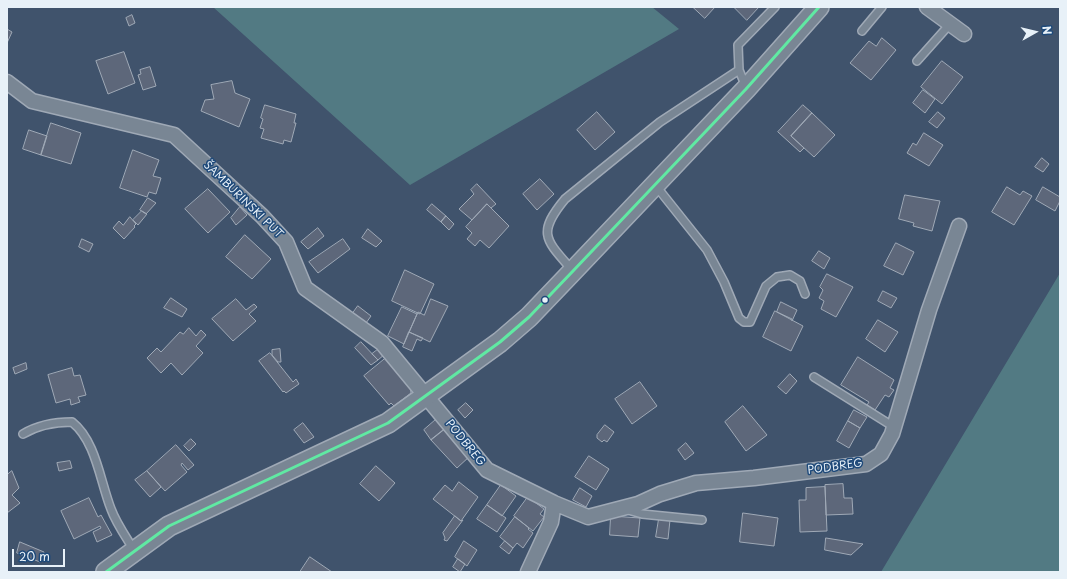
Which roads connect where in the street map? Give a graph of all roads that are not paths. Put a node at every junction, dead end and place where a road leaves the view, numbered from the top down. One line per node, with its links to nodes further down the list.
1 (775, 7): 9 (lane)
2 (820, 7): 11 (main road)
3 (882, 7): 6 (lane)
4 (927, 7): 5 (street)
5 (950, 24): 7 (street); 8 (lane)
6 (862, 31)
7 (964, 34)
8 (917, 61)
9 (739, 70): 11 (lane); 14 (lane)
10 (7, 82): 17 (street, ŠAMBURINSKI PUT)
11 (746, 89): 12 (main road)
12 (654, 185): 14 (main road); 15 (lane)
13 (959, 226): 18 (street, PODBREG)
14 (573, 271): 17 (main road)
15 (806, 294)
16 (814, 377): 18 (lane)
17 (426, 395): 20 (street, PODBREG); 23 (main road)
18 (894, 427): 21 (street, PODBREG)
19 (23, 434): 23 (lane)
20 (554, 503): 21 (street, PODBREG); 25 (street)
21 (622, 508): 22 (lane)
22 (702, 520)
23 (134, 550): 24 (main road)
24 (106, 572)
25 (528, 572)

